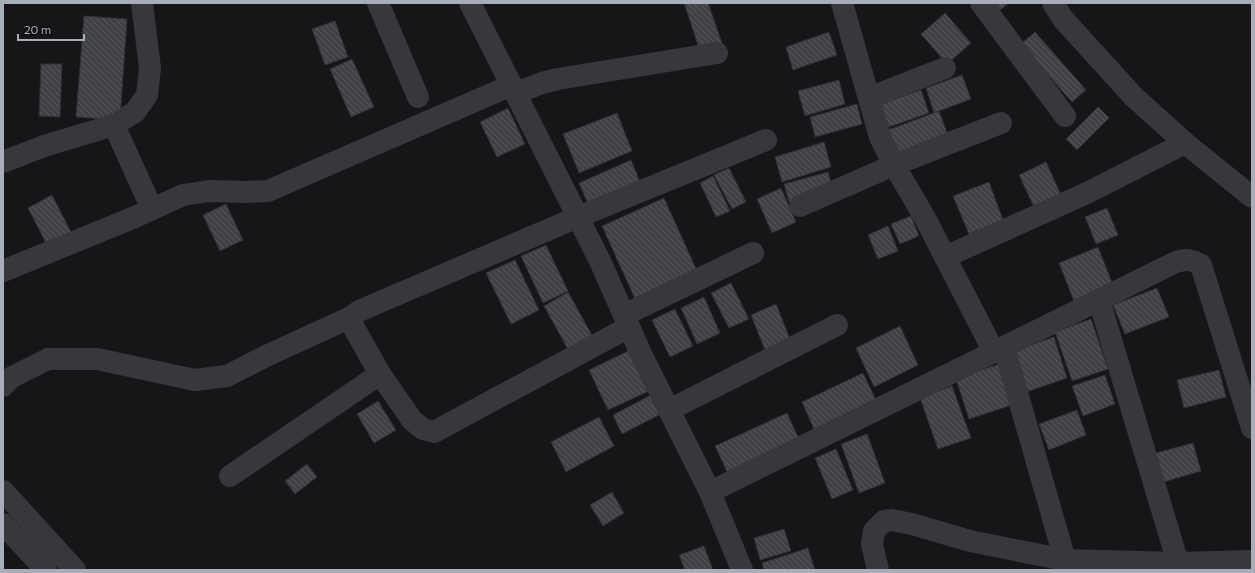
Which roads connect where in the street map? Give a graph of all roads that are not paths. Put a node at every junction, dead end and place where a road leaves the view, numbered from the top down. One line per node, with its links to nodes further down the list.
1 (142, 3): 14 (street)
2 (378, 3): 10 (street)
3 (470, 3): 9 (street)
4 (842, 3): 11 (street)
5 (980, 3): 12 (street)
6 (1053, 3): 16 (street)
7 (717, 52): 9 (street)
8 (945, 68): 11 (street)
9 (514, 89): 21 (street); 22 (street)
10 (418, 97)
11 (869, 98): 18 (street)
12 (1065, 116)
13 (1001, 123): 18 (street)
14 (114, 125): 17 (street); 21 (street)
15 (766, 140): 22 (street)
16 (1185, 143): 19 (street); 24 (street)
17 (3, 162)
18 (894, 165): 20 (street); 24 (street)
19 (1252, 197)
20 (800, 206)
21 (152, 209): 25 (street)
22 (578, 217): 27 (street); 28 (street)
23 (753, 254): 28 (street)
24 (945, 257): 30 (street)
25 (3, 271)
26 (1099, 300): 30 (street); 34 (street); 41 (street)
27 (351, 316): 31 (street); 32 (street)
28 (627, 321): 31 (street); 33 (street)
29 (837, 325): 33 (street)
30 (999, 349): 37 (street); 39 (street)
31 (380, 374): 35 (street)
32 (3, 386)
33 (669, 410): 37 (street)
34 (1252, 428)
35 (230, 476)
36 (3, 491): 43 (street)
37 (710, 492): 44 (street)
38 (3, 524): 42 (street)
39 (1065, 560): 41 (street); 45 (street)
40 (1252, 561): 41 (street)
41 (1178, 563)
42 (46, 570)
43 (75, 570)
44 (742, 570)
45 (878, 570)

